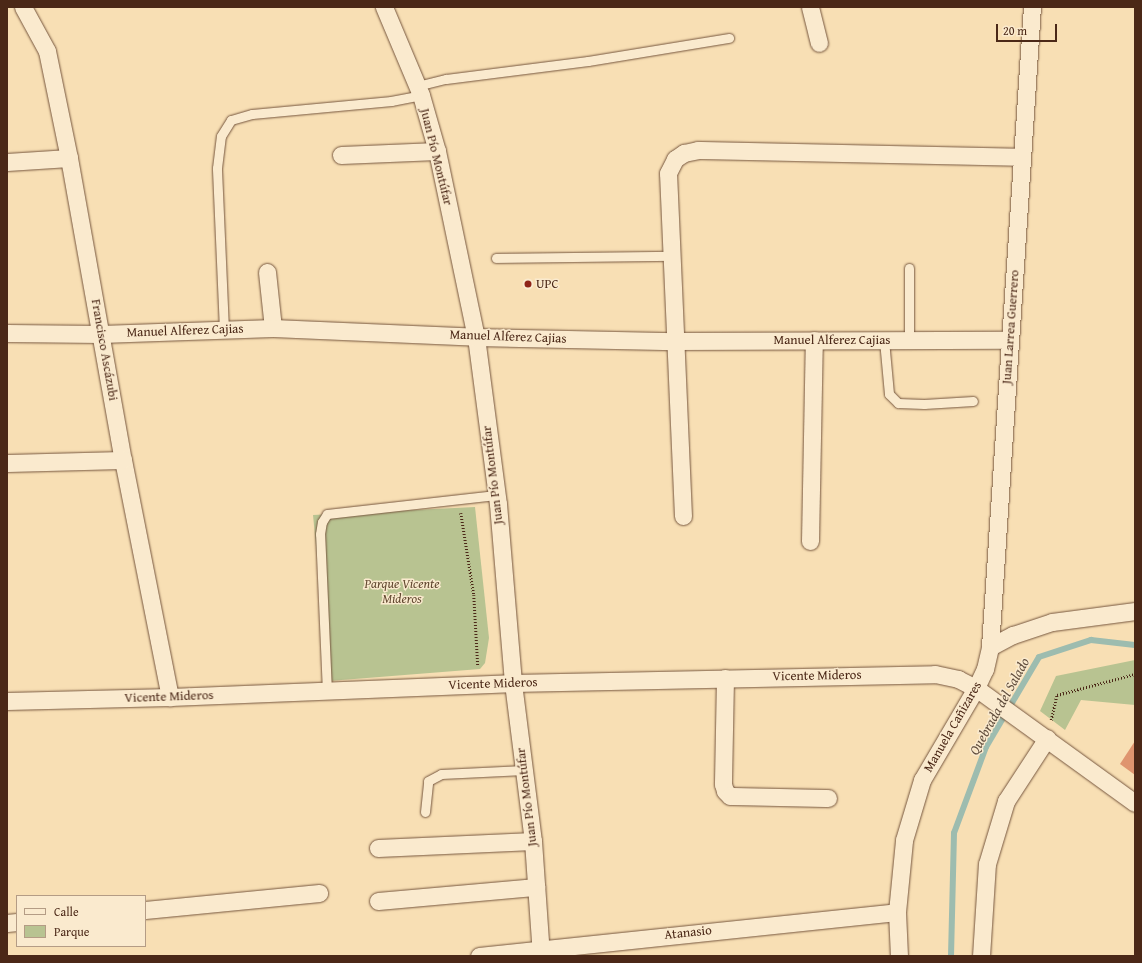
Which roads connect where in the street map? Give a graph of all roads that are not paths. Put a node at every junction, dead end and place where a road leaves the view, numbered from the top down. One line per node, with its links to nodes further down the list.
1 (23, 7): 11 (street, Francisco Ascázubi)
2 (384, 7): 7 (street, Juan Pío Montúfar)
3 (810, 7): 6 (street)
4 (1032, 7): 10 (street, Juan Larrea Guerrero)
5 (728, 38): 7 (lane)
6 (819, 43)
7 (419, 91): 8 (street, Juan Pío Montúfar); 18 (lane)
8 (437, 151): 9 (street); 21 (street, Juan Pío Montúfar)
9 (341, 155)
10 (1021, 157): 13 (street); 25 (street, Juan Larrea Guerrero)
11 (69, 158): 12 (street); 20 (street, Francisco Ascázubi)
12 (7, 162)
13 (671, 256): 14 (lane); 26 (street)
14 (496, 258)
15 (909, 268): 24 (lane)
16 (267, 272): 17 (street)
17 (273, 328): 18 (street, Manuel Alferez Cajias); 21 (street, Manuel Alferez Cajias)
18 (224, 330): 20 (street, Manuel Alferez Cajias)
19 (7, 333): 20 (street, Manuel Alferez Cajias)
20 (101, 334): 28 (street, Francisco Ascázubi)
21 (476, 337): 26 (street, Manuel Alferez Cajias); 30 (street, Juan Pío Montúfar)
22 (814, 340): 23 (street, Manuel Alferez Cajias); 26 (street, Manuel Alferez Cajias); 32 (street)
23 (884, 340): 24 (street, Manuel Alferez Cajias); 27 (lane)
24 (909, 340): 25 (street, Manuel Alferez Cajias)
25 (1010, 340): 34 (street, Juan Larrea Guerrero)
26 (675, 341): 31 (street)
27 (973, 401)
28 (123, 460): 29 (street); 39 (street, Francisco Ascázubi)
29 (7, 463)
30 (496, 495): 36 (street, Juan Pío Montúfar); 38 (lane)
31 (683, 516)
32 (810, 541)
33 (1135, 610): 34 (street)
34 (990, 647): 37 (street, Manuela Cañizares)
35 (725, 678): 36 (street, Vicente Mideros); 37 (street, Vicente Mideros); 43 (street)
36 (513, 683): 38 (street, Vicente Mideros); 42 (street, Juan Pío Montúfar)
37 (976, 688): 41 (street, Vicente Mideros); 52 (street, Manuela Cañizares)
38 (327, 692): 39 (street, Vicente Mideros)
39 (170, 697): 40 (street, Vicente Mideros)
40 (7, 701)
41 (1041, 734): 44 (street); 56 (street)
42 (524, 770): 45 (lane); 46 (street, Juan Pío Montúfar)
43 (828, 798)
44 (1135, 803)
45 (425, 812)
46 (533, 841): 47 (street); 48 (street, Juan Pío Montúfar)
47 (378, 848)
48 (536, 887): 50 (street); 53 (street, Juan Pío Montúfar)
49 (319, 893): 51 (street)
50 (378, 901)
51 (146, 910)
52 (897, 912): 53 (street, Atanasio); 55 (street, Manuela Cañizares)
53 (540, 952): 54 (street, Atanasio)
54 (479, 956)
55 (899, 956)
56 (981, 956)

